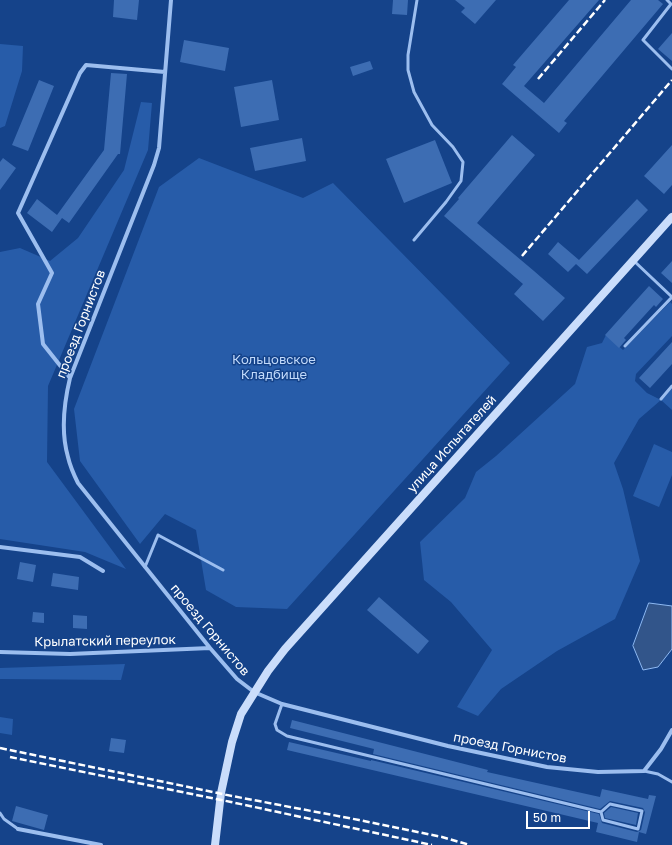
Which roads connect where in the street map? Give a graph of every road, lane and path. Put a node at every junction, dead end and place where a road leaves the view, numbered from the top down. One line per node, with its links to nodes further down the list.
1 (171, 0): 5 (street, проезд Горнистов)
2 (417, 0): 7 (lane)
3 (668, 0): 4 (lane)
4 (672, 69)
5 (165, 72): 11 (street, проезд Горнистов); 11 (street)
6 (672, 217): 8 (main road, улица Испытателей)
7 (414, 240)
8 (633, 260): 9 (lane); 20 (main road, улица Испытателей)
9 (672, 297): 10 (lane)
10 (625, 346)
11 (70, 378): 15 (street, проезд Горнистов)
12 (672, 386): 13 (lane)
13 (661, 398)
14 (0, 547): 17 (street)
15 (145, 567): 16 (lane); 18 (street, проезд Горнистов)
16 (223, 570)
17 (103, 571)
18 (210, 648): 19 (street, Крылатский переулок); 20 (street, проезд Горнистов)
19 (0, 652)
20 (254, 692): 21 (street, проезд Горнистов); 29 (main road, улица Испытателей)
21 (282, 704): 23 (street, проезд Горнистов); 25 (lane)
22 (672, 730): 23 (street)
23 (644, 770): 24 (lane)
24 (672, 782)
25 (601, 812): 25 (lane)
26 (0, 813): 27 (lane)
27 (18, 829): 28 (street)
28 (100, 845)
29 (215, 845)

